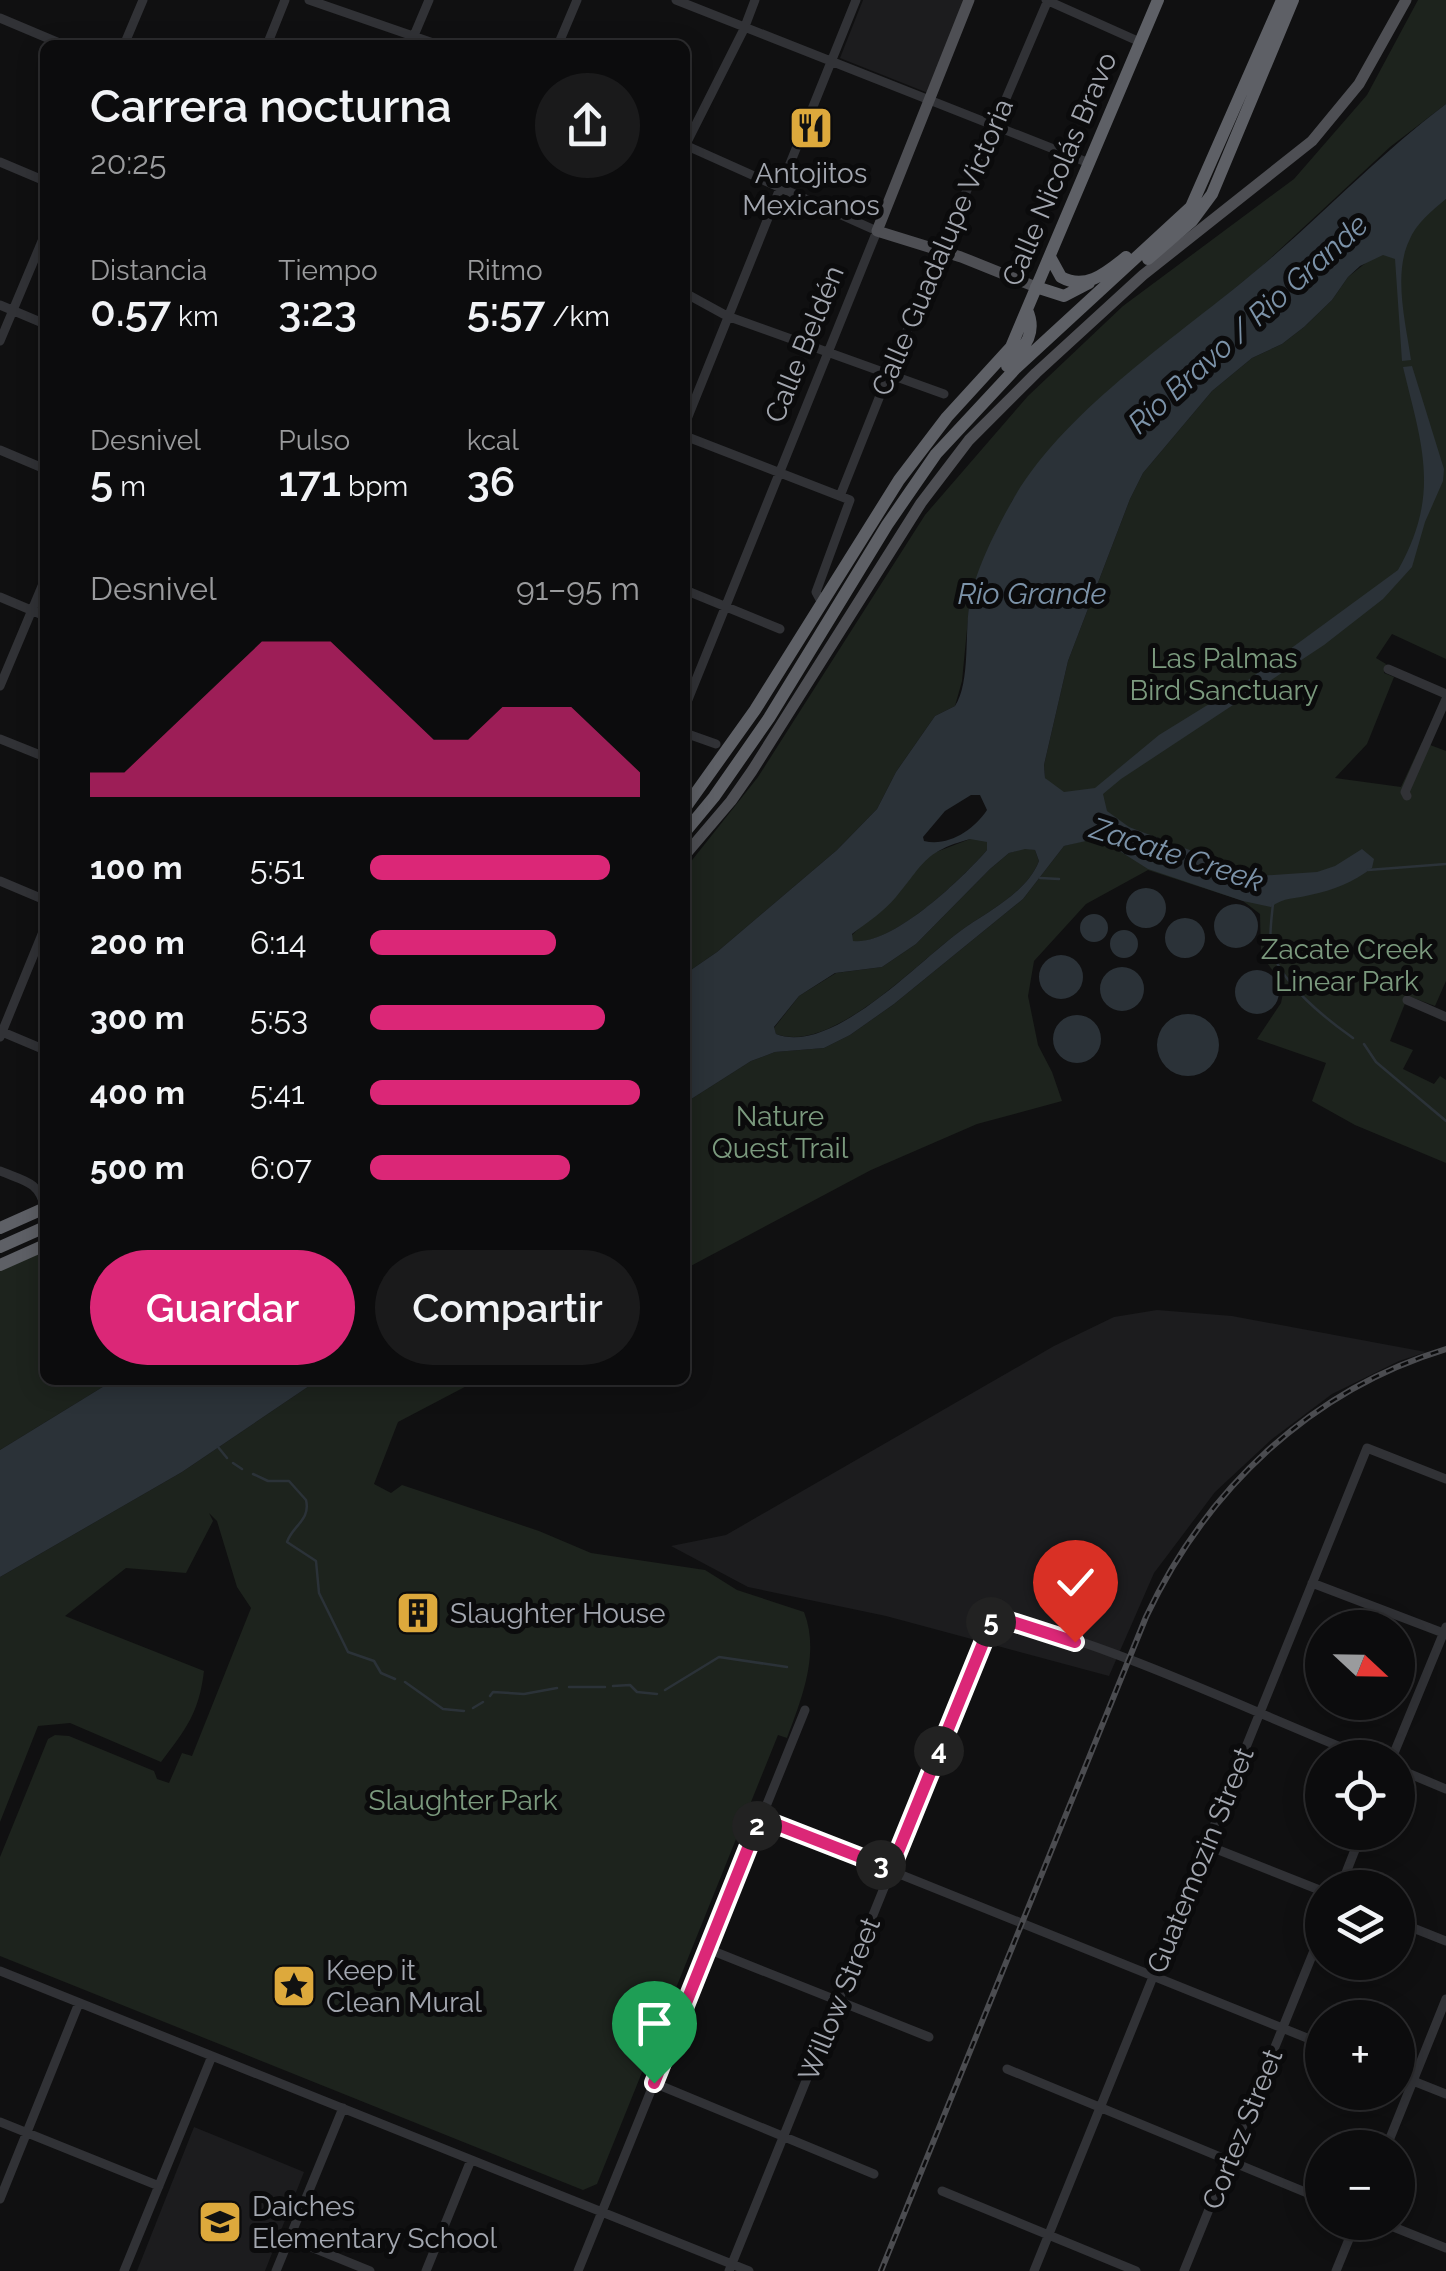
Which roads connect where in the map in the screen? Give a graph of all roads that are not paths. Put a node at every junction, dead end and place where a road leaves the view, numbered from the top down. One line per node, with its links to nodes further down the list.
1 (142, 0): 18 (street)
2 (285, 0): 19 (street)
3 (309, 0): 20 (street)
4 (429, 0): 20 (street)
5 (577, 0): 21 (street)
6 (676, 0): 16 (street)
7 (755, 0): 16 (street)
8 (856, 0): 23 (street)
9 (969, 0): 24 (main road, Calle Beldén)
10 (1047, 0): 22 (street); 25 (street, Calle Guadalupe Victoria)
11 (1158, 0): 22 (highway, Calle Nicolás Bravo)
12 (1282, 0): 34 (highway)
13 (1293, 0): 41 (highway)
14 (1406, 0): 77 (main road)
15 (0, 18): 17 (street)
16 (744, 29): 23 (street); 26 (street)
17 (52, 40)
18 (126, 40)
19 (269, 40)
20 (412, 40)
21 (560, 40)
22 (1140, 42): 29 (highway, Calle Nicolás Bravo)
23 (831, 62): 24 (street); 31 (street)
24 (930, 100): 25 (street); 32 (main road, Calle Beldén)
25 (994, 125): 29 (street); 35 (street, Calle Guadalupe Victoria)
26 (690, 135)
27 (690, 147): 31 (street)
28 (0, 162): 30 (street)
29 (1089, 162): 36 (highway, Calle Nicolás Bravo)
30 (40, 179)
31 (778, 186): 32 (street); 45 (street)
32 (877, 231): 35 (main road); 48 (street, Calle Beldén)
33 (40, 246): 43 (street)
34 (1148, 247): 37 (highway); 41 (highway)
35 (941, 253): 38 (main road); 49 (street, Calle Guadalupe Victoria)
36 (1050, 256): 37 (highway); 38 (highway, Calle Nicolás Bravo)
37 (1094, 280): 40 (highway)
38 (1036, 287): 40 (highway); 44 (highway, Calle Nicolás Bravo)
39 (690, 296): 45 (street)
40 (1064, 296): 41 (highway)
41 (1091, 301): 52 (highway)
42 (0, 305): 43 (street)
43 (12, 310): 46 (street); 47 (street)
44 (1026, 310): 52 (highway); 61 (highway, Calle Nicolás Bravo)
45 (727, 316): 48 (street); 51 (street)
46 (40, 322)
47 (0, 340)
48 (828, 352): 49 (street); 56 (street, Calle Beldén)
49 (888, 373): 50 (street); 57 (street, Calle Guadalupe Victoria)
50 (944, 394)
51 (690, 411)
52 (974, 412): 76 (highway)
53 (690, 438): 56 (street)
54 (0, 450): 55 (street)
55 (40, 467)
56 (780, 473): 57 (street); 62 (street, Calle Beldén)
57 (845, 498): 61 (street, Calle Guadalupe Victoria)
58 (40, 592): 63 (street)
59 (690, 592): 62 (street)
60 (0, 598): 63 (street)
61 (822, 602): 75 (highway, Calle Nicolás Bravo)
62 (726, 607): 65 (street); 68 (street, Calle Beldén)
63 (32, 610): 64 (street); 67 (street)
64 (40, 614)
65 (780, 629)
66 (1388, 670): 69 (street)
67 (0, 686)
68 (690, 694)
69 (1446, 696): 74 (street)
70 (690, 735): 72 (street)
71 (0, 739): 73 (street)
72 (716, 744)
73 (40, 755)
74 (1406, 794)
75 (690, 802)
76 (690, 826)
77 (690, 849)
78 (0, 881): 79 (street)
79 (40, 898)
80 (40, 939): 83 (street)
81 (1407, 1000): 82 (street)
82 (1446, 1016)
83 (1, 1033): 84 (street)
84 (40, 1048)
85 (0, 1171): 86 (street)
86 (40, 1190)
87 (40, 1210): 88 (highway)
88 (0, 1228)
89 (40, 1229): 91 (highway)
90 (40, 1246): 92 (highway)
91 (0, 1247)
92 (0, 1265)
93 (1446, 1479): 94 (street, Guatemozin Street)
94 (1312, 1582): 95 (street); 97 (street, Guatemozin Street)
95 (1445, 1632): 99 (street)
96 (804, 1710): 102 (street)
97 (1259, 1715): 98 (street); 103 (street, Guatemozin Street); 104 (street, Willow Street)
98 (1322, 1740)
99 (1400, 1740)
100 (1415, 1776): 101 (street)
101 (1446, 1789)
102 (760, 1818): 104 (street); 108 (street)
103 (1206, 1845): 105 (street); 111 (street, Guatemozin Street)
104 (891, 1869): 111 (street); 113 (street, Willow Street)
105 (1305, 1885)
106 (1415, 1929): 107 (street)
107 (1446, 1942)
108 (708, 1950): 113 (street); 122 (street)
109 (0, 1971): 114 (street)
110 (1305, 1973): 115 (street, Cortez Street)
111 (1153, 1976): 115 (street); 125 (street, Guatemozin Street)
112 (1446, 1998): 120 (street)
113 (838, 2002): 117 (street); 128 (street, Willow Street)
114 (79, 2003): 118 (street); 127 (street)
115 (1283, 2028): 116 (street); 130 (street, Cortez Street)
116 (1305, 2037)
117 (929, 2038)
118 (212, 2056): 124 (street); 132 (street)
119 (1006, 2069): 125 (street)
120 (1415, 2076)
121 (1415, 2082): 123 (street)
122 (654, 2083): 128 (street); 136 (street)
123 (1446, 2094)
124 (343, 2108): 129 (street); 139 (street)
125 (1100, 2108): 130 (street); 137 (street, Guatemozin Street)
126 (0, 2122): 127 (street)
127 (26, 2133): 132 (street); 135 (street)
128 (784, 2136): 131 (street); 142 (street, Willow Street)
129 (471, 2160): 136 (street); 146 (street)
130 (1230, 2161): 134 (street); 151 (street, Cortez Street)
131 (874, 2174)
132 (159, 2186): 143 (street)
133 (942, 2192): 137 (street)
134 (1305, 2192)
135 (0, 2199)
136 (602, 2212): 142 (street); 147 (street)
137 (1048, 2236): 149 (street, Guatemozin Street); 150 (street)
138 (1415, 2236): 141 (street)
139 (290, 2238): 144 (street); 145 (street)
140 (1349, 2240): 152 (street)
141 (1446, 2248)
142 (730, 2267): 148 (street)
143 (124, 2271)
144 (276, 2271)
145 (370, 2271)
146 (426, 2271)
147 (578, 2271)
148 (750, 2271)
149 (1034, 2271)
150 (1136, 2271)
151 (1184, 2271)
152 (1336, 2271)

